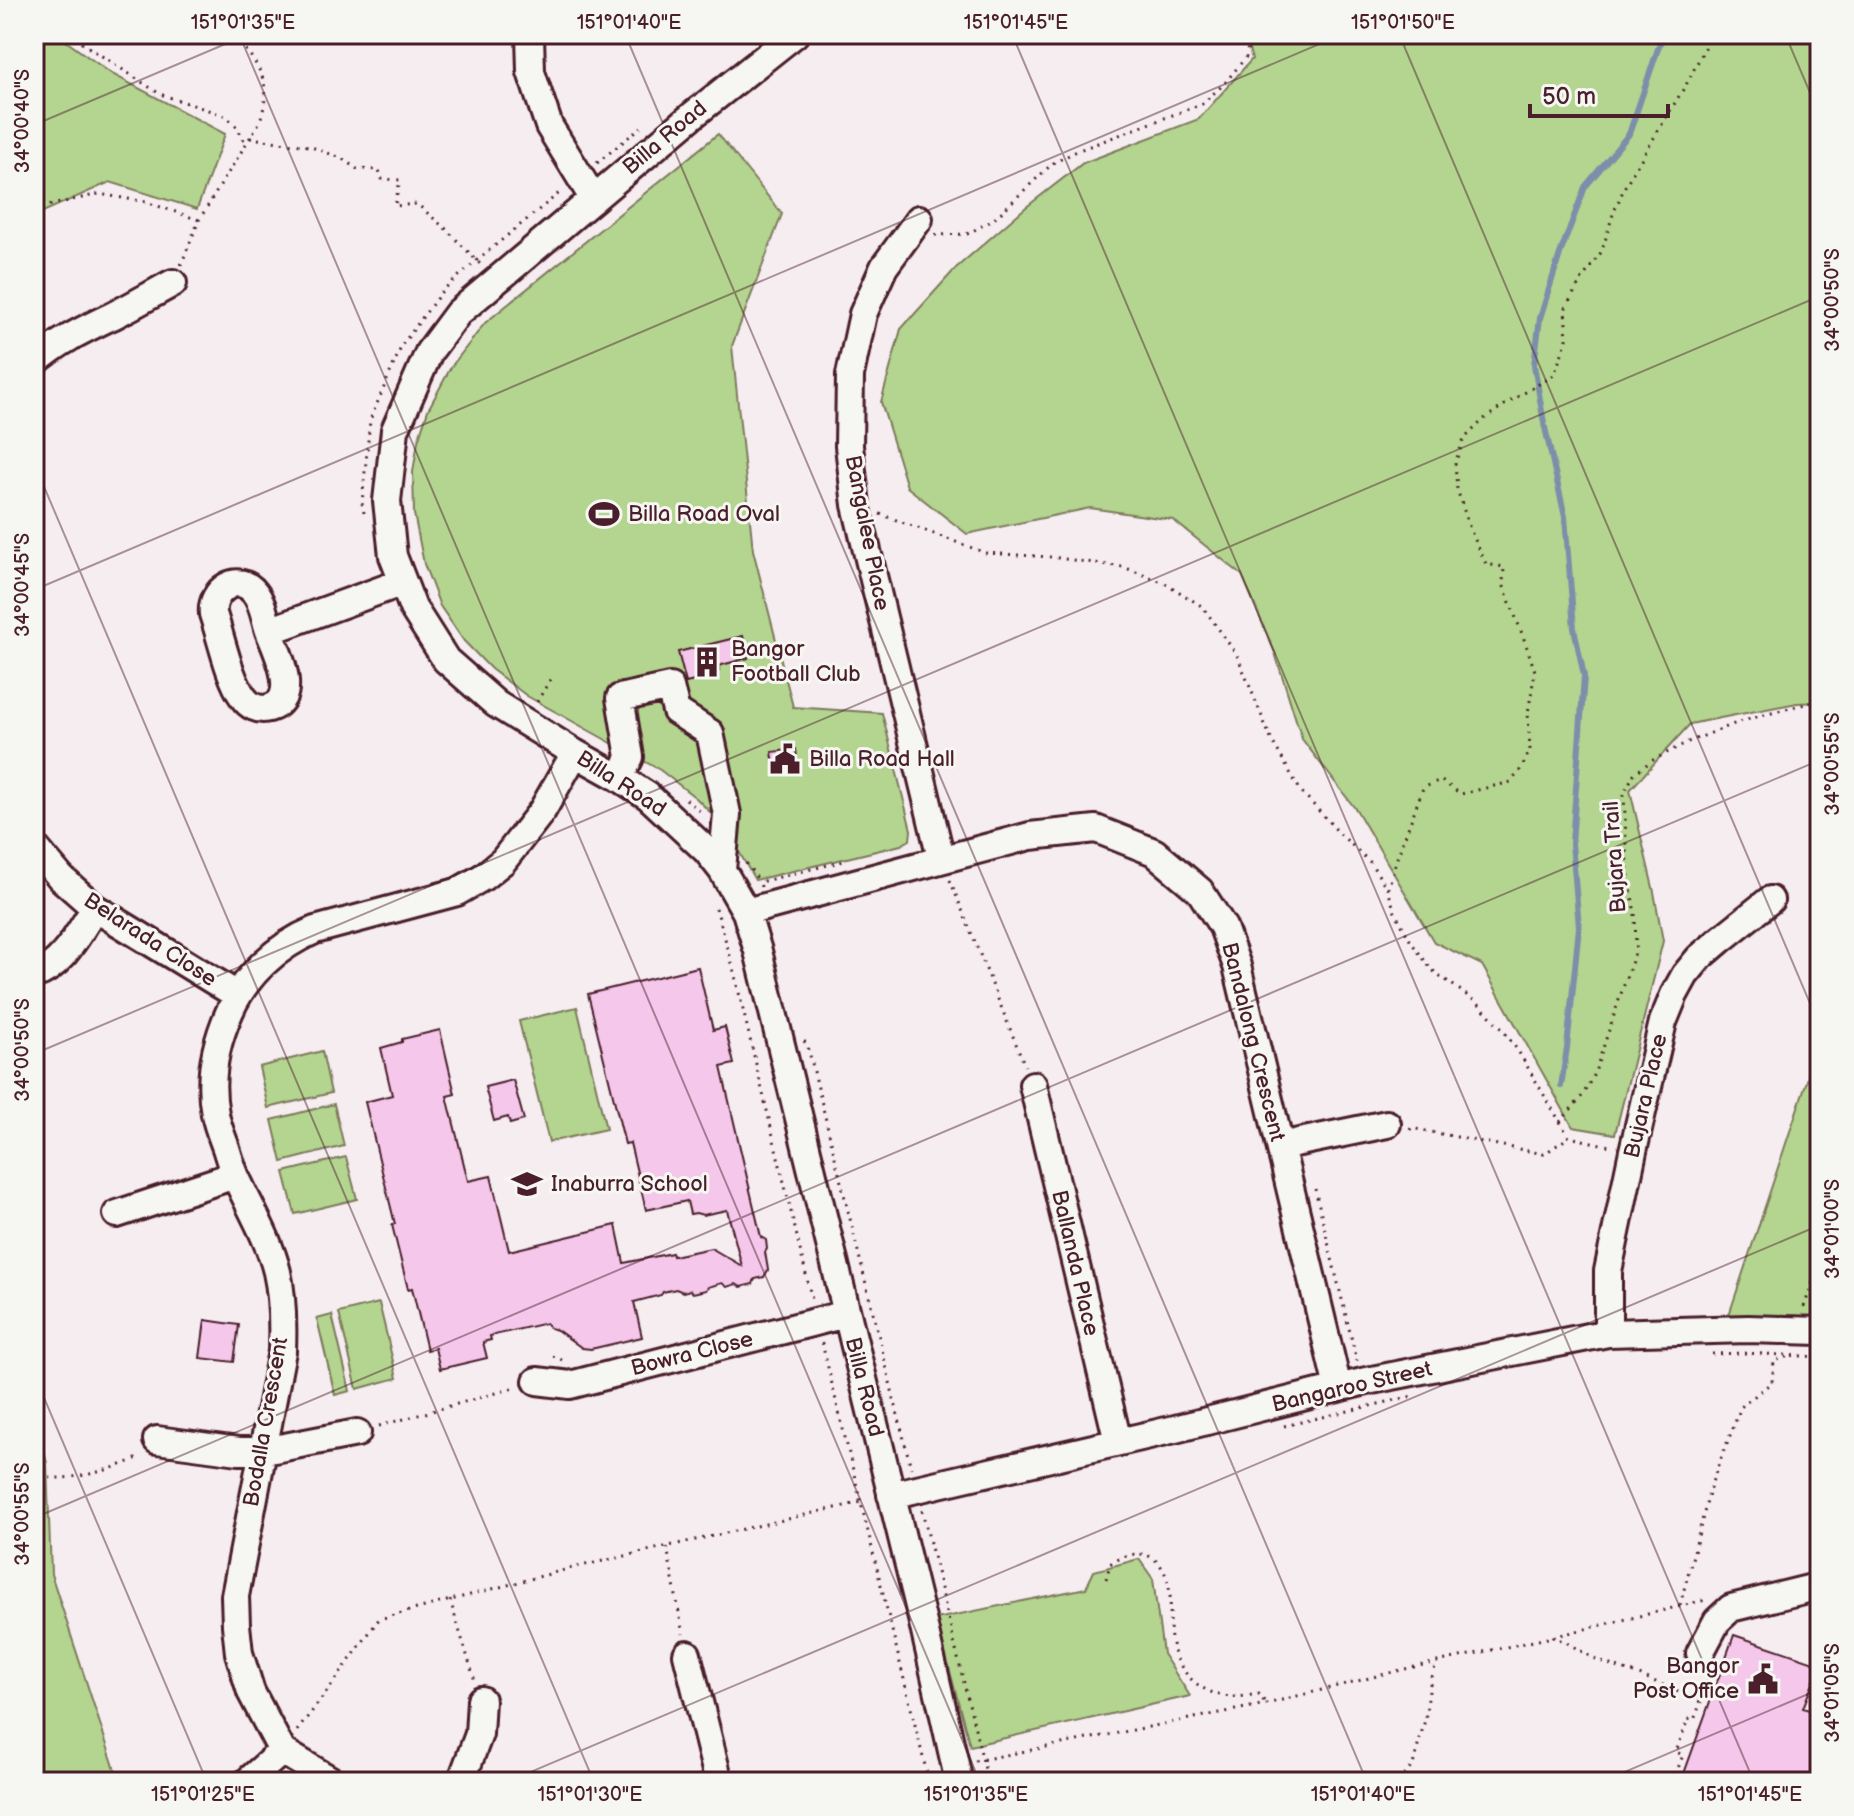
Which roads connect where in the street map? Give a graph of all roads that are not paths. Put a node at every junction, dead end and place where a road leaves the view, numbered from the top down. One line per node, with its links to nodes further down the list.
1 (530, 34): 3 (street)
2 (795, 34): 3 (street, Billa Road)
3 (586, 187): 7 (street, Billa Road)
4 (913, 226): 12 (street, Bangalee Place)
5 (173, 283): 6 (street)
6 (34, 363)
7 (403, 582): 8 (street); 9 (street, Billa Road)
8 (269, 631)
9 (575, 753): 10 (street, Billa Road); 18 (street, Bodalla Crescent)
10 (620, 778): 13 (street, Billa Road); 13 (street)
11 (34, 846): 15 (street, Belarada Close)
12 (941, 858): 16 (street, Bandalong Crescent); 21 (street, Bandalong Crescent)
13 (722, 870): 16 (street, Billa Road)
14 (1770, 900): 25 (street, Bujara Place)
15 (95, 908): 17 (street); 18 (street, Belarada Close)
16 (756, 910): 24 (street, Billa Road)
17 (34, 975)
18 (237, 995): 22 (street, Bodalla Crescent)
19 (1033, 1085): 31 (street, Ballanda Place)
20 (1399, 1126): 21 (street)
21 (1280, 1146): 28 (street, Bandalong Crescent)
22 (235, 1175): 23 (street); 32 (street, Bodalla Crescent)
23 (117, 1214)
24 (846, 1314): 27 (street, Bowra Close); 33 (street, Billa Road)
25 (1608, 1333): 26 (street, Bangaroo Street); 28 (street, Bangaroo Street)
26 (1802, 1339)
27 (537, 1381)
28 (1350, 1385): 31 (street, Bangaroo Street)
29 (357, 1433): 32 (street)
30 (161, 1441): 32 (street)
31 (1118, 1442): 33 (street, Bangaroo Street)
32 (264, 1451): 38 (street, Bodalla Crescent)
33 (891, 1495): 39 (street, Billa Road)
34 (1820, 1586): 35 (street)
35 (1700, 1653)
36 (687, 1654): 43 (street)
37 (481, 1700): 42 (street)
38 (282, 1751): 40 (street); 41 (street)
39 (957, 1773)
40 (247, 1782)
41 (334, 1782)
42 (461, 1782)
43 (719, 1782)

